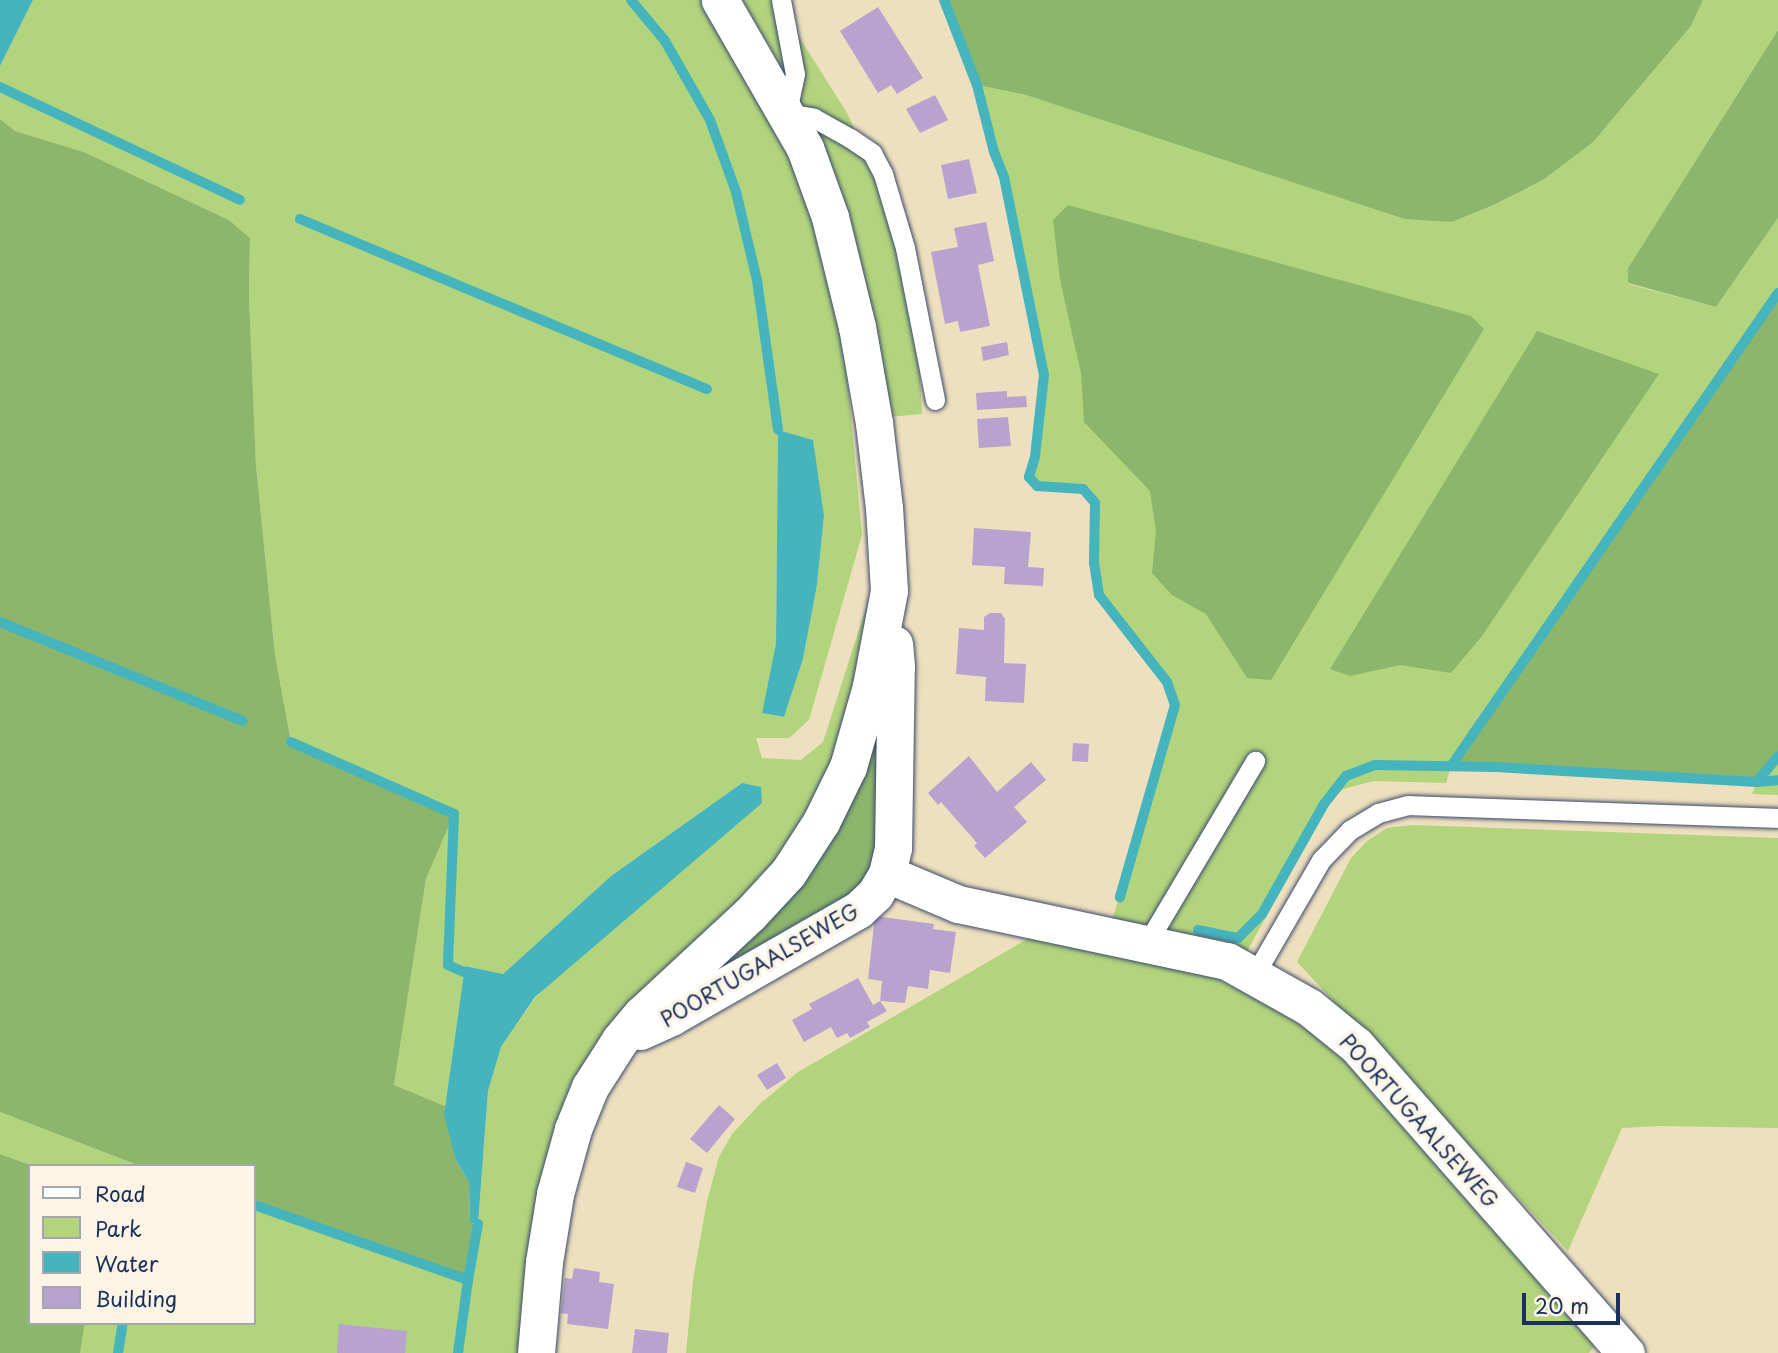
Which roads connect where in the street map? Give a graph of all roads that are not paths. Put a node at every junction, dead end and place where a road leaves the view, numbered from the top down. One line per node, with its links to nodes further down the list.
1 (720, 0): 3 (street)
2 (781, 0): 3 (lane)
3 (787, 113): 4 (lane); 5 (street)
4 (935, 400)
5 (889, 591): 8 (street, POORTUGAALSEWEG); 11 (street)
6 (1255, 761): 9 (lane)
7 (1778, 817): 10 (lane)
8 (887, 874): 9 (street, POORTUGAALSEWEG); 11 (street, POORTUGAALSEWEG)
9 (1147, 943): 10 (street, POORTUGAALSEWEG)
10 (1255, 974): 13 (street, POORTUGAALSEWEG)
11 (620, 1040): 12 (street)
12 (536, 1353)
13 (1626, 1353)

